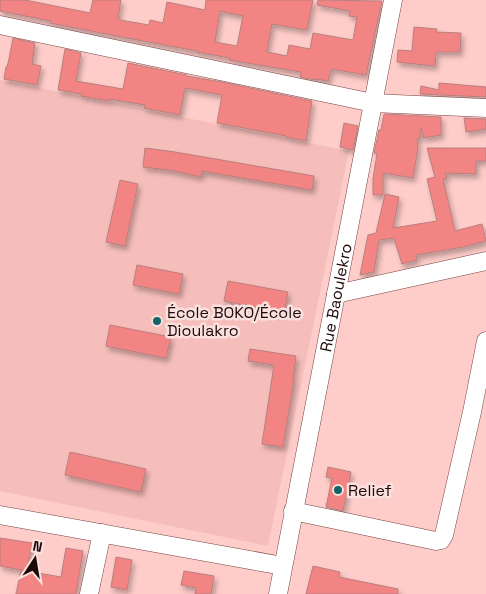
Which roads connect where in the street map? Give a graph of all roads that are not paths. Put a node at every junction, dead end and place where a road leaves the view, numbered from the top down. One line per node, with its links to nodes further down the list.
1 (393, 0): 3 (street, Rue Baoulekro)
2 (0, 25): 3 (street)
3 (373, 103): 4 (street); 6 (street, Rue Baoulekro)
4 (486, 108)
5 (486, 261): 6 (street)
6 (336, 294): 9 (street, Rue Baoulekro)
7 (486, 341): 8 (street)
8 (479, 411): 9 (street)
9 (293, 511): 12 (street, Rue Baoulekro)
10 (0, 515): 11 (street)
11 (102, 533): 12 (street); 13 (street)
12 (282, 566): 14 (street, Rue Baoulekro)
13 (89, 594)
14 (278, 594)

